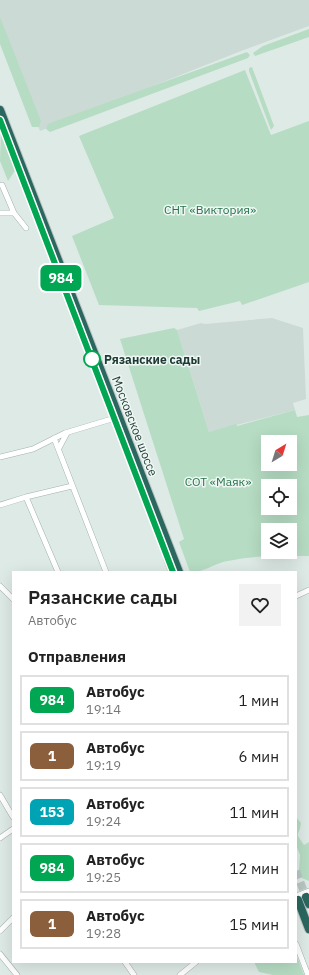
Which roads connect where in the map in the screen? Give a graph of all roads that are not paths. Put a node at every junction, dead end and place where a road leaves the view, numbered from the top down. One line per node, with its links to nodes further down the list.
1 (0, 110): 18 (highway, Московское шоссе)
2 (0, 120): 7 (highway, Московское шоссе)
3 (2, 185): 5 (street)
4 (0, 213): 5 (street)
5 (14, 213): 6 (street)
6 (26, 228)
7 (115, 418): 8 (street); 17 (highway, Московское шоссе)
8 (67, 432): 9 (street); 10 (street)
9 (54, 438): 10 (street); 11 (street)
10 (59, 448): 12 (street)
11 (0, 457)
12 (72, 486): 13 (street); 16 (street)
13 (26, 497): 14 (street); 15 (street)
14 (0, 505)
15 (58, 571)
16 (106, 571)
17 (173, 571)
18 (179, 571)
19 (0, 586): 22 (street)
20 (309, 590): 21 (street)
21 (297, 596)
22 (12, 598)
23 (0, 795): 24 (street)
24 (12, 815)
25 (12, 830): 26 (street)
26 (0, 838)
27 (304, 898): 29 (highway)
28 (12, 919): 30 (street)
29 (309, 929)
30 (0, 931)
31 (297, 947): 38 (street)
32 (0, 954): 35 (street)
33 (126, 963): 36 (street)
34 (195, 963): 37 (street)
35 (17, 975)
36 (134, 975)
37 (180, 975)
38 (308, 975)

